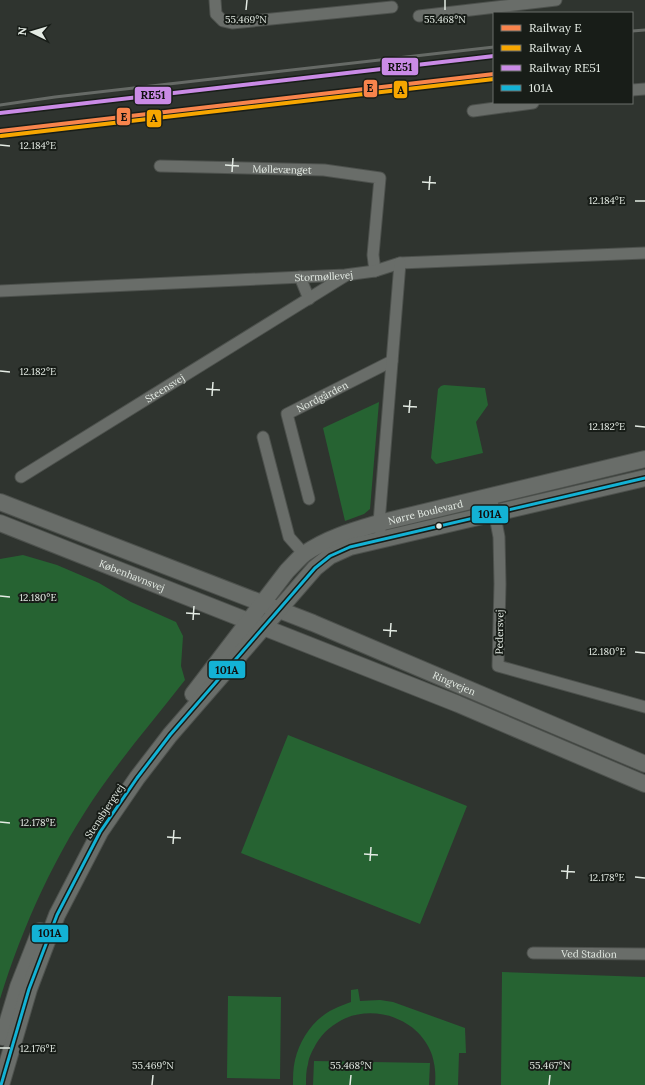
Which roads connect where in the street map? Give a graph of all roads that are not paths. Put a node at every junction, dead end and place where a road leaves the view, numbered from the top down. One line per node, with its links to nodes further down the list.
1 (215, 0): 3 (street)
2 (556, 0): 4 (street)
3 (392, 7)
4 (419, 16)
5 (645, 88): 6 (street)
6 (633, 90)
7 (526, 104): 8 (street)
8 (473, 111)
9 (160, 166): 12 (street, Møllevænget)
10 (645, 253): 11 (street, Stormøllevej)
11 (400, 263): 12 (street, Stormøllevej); 17 (street)
12 (375, 271): 13 (street, Stormøllevej)
13 (345, 275): 14 (street, Stormøllevej); 16 (street, Steensvej)
14 (300, 277): 15 (street, Stormøllevej); 16 (street)
15 (0, 291)
16 (309, 298): 20 (street, Steensvej)
17 (392, 361): 23 (street, Nordgården); 27 (street)
18 (263, 437): 29 (street)
19 (645, 459): 22 (street, Nørre Boulevard)
20 (21, 477)
21 (645, 478): 25 (street, Nørre Boulevard)
22 (491, 495): 25 (street, Pedersvej); 27 (street, Nørre Boulevard)
23 (309, 499)
24 (0, 502): 30 (street, Københavnsvej)
25 (494, 513): 28 (street, Nørre Boulevard); 34 (street, Pedersvej)
26 (0, 523): 32 (street, Københavnsvej)
27 (378, 523): 28 (street); 29 (street, Nørre Boulevard)
28 (382, 540): 31 (street, Nørre Boulevard)
29 (304, 554): 30 (street, Nørre Boulevard)
30 (263, 604): 31 (street, Ringvejen); 32 (street, Stensbjergvej)
31 (280, 610): 33 (street, Nørre Boulevard); 35 (street, Ringvejen)
32 (249, 621): 33 (street, Københavnsvej); 39 (street, Stensbjergvej)
33 (264, 627): 36 (street, Ringvejen); 40 (street, Stensbjergvej)
34 (645, 707)
35 (645, 764)
36 (645, 784)
37 (533, 953): 38 (street, Ved Stadion)
38 (645, 954)
39 (0, 1049)
40 (1, 1085)

